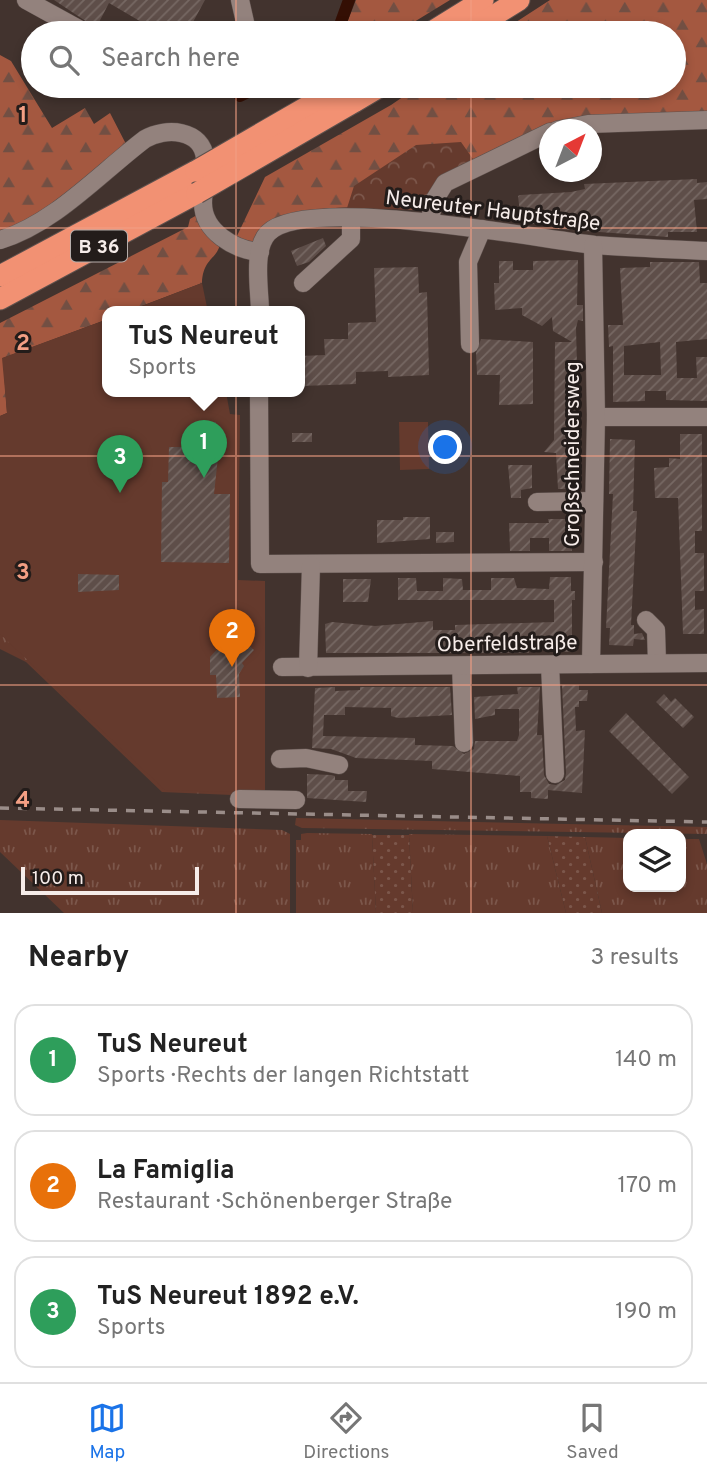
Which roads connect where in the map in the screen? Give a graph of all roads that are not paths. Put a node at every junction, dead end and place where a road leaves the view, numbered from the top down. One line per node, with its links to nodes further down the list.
1 (26, 0): 5 (street)
2 (240, 0): 6 (street)
3 (483, 0): 7 (highway)
4 (519, 0): 8 (highway)
5 (57, 21)
6 (245, 21)
7 (449, 21)
8 (485, 21)
9 (340, 98): 21 (highway, B 36, bridge)
10 (342, 98): 23 (highway, B 36, bridge)
11 (707, 120): 12 (street)
12 (602, 124)
13 (539, 137): 15 (street)
14 (351, 218): 15 (street, Neureuter Hauptstraße); 20 (street, Neureuter Hauptstraße); 22 (street)
15 (429, 222): 16 (street, Neureuter Hauptstraße)
16 (482, 229): 18 (street, Neureuter Hauptstraße); 25 (street)
17 (0, 240): 20 (street)
18 (593, 245): 19 (street, Neureuter Hauptstraße); 27 (street, Großschneidersweg)
19 (707, 251)
20 (260, 253): 24 (street)
21 (0, 276)
22 (303, 283)
23 (0, 299)
24 (260, 306)
25 (470, 344)
26 (259, 397): 32 (street)
27 (596, 417): 28 (street); 29 (street, Großschneidersweg)
28 (707, 417)
29 (594, 501): 30 (street); 31 (street, Großschneidersweg)
30 (537, 502)
31 (594, 562): 32 (street); 36 (street, Großschneidersweg)
32 (311, 565): 40 (street)
33 (646, 620): 34 (street)
34 (657, 663): 35 (street, Oberfeldstraße); 36 (street, Oberfeldstraße)
35 (707, 663)
36 (591, 664): 37 (street, Oberfeldstraße)
37 (550, 665): 38 (street, Oberfeldstraße); 44 (street)
38 (461, 666): 40 (street, Oberfeldstraße); 41 (street)
39 (282, 667): 40 (street, Oberfeldstraße)
40 (308, 668)
41 (464, 743)
42 (280, 759): 43 (street)
43 (340, 765)
44 (555, 774)
45 (239, 799): 46 (street)
46 (296, 800)

